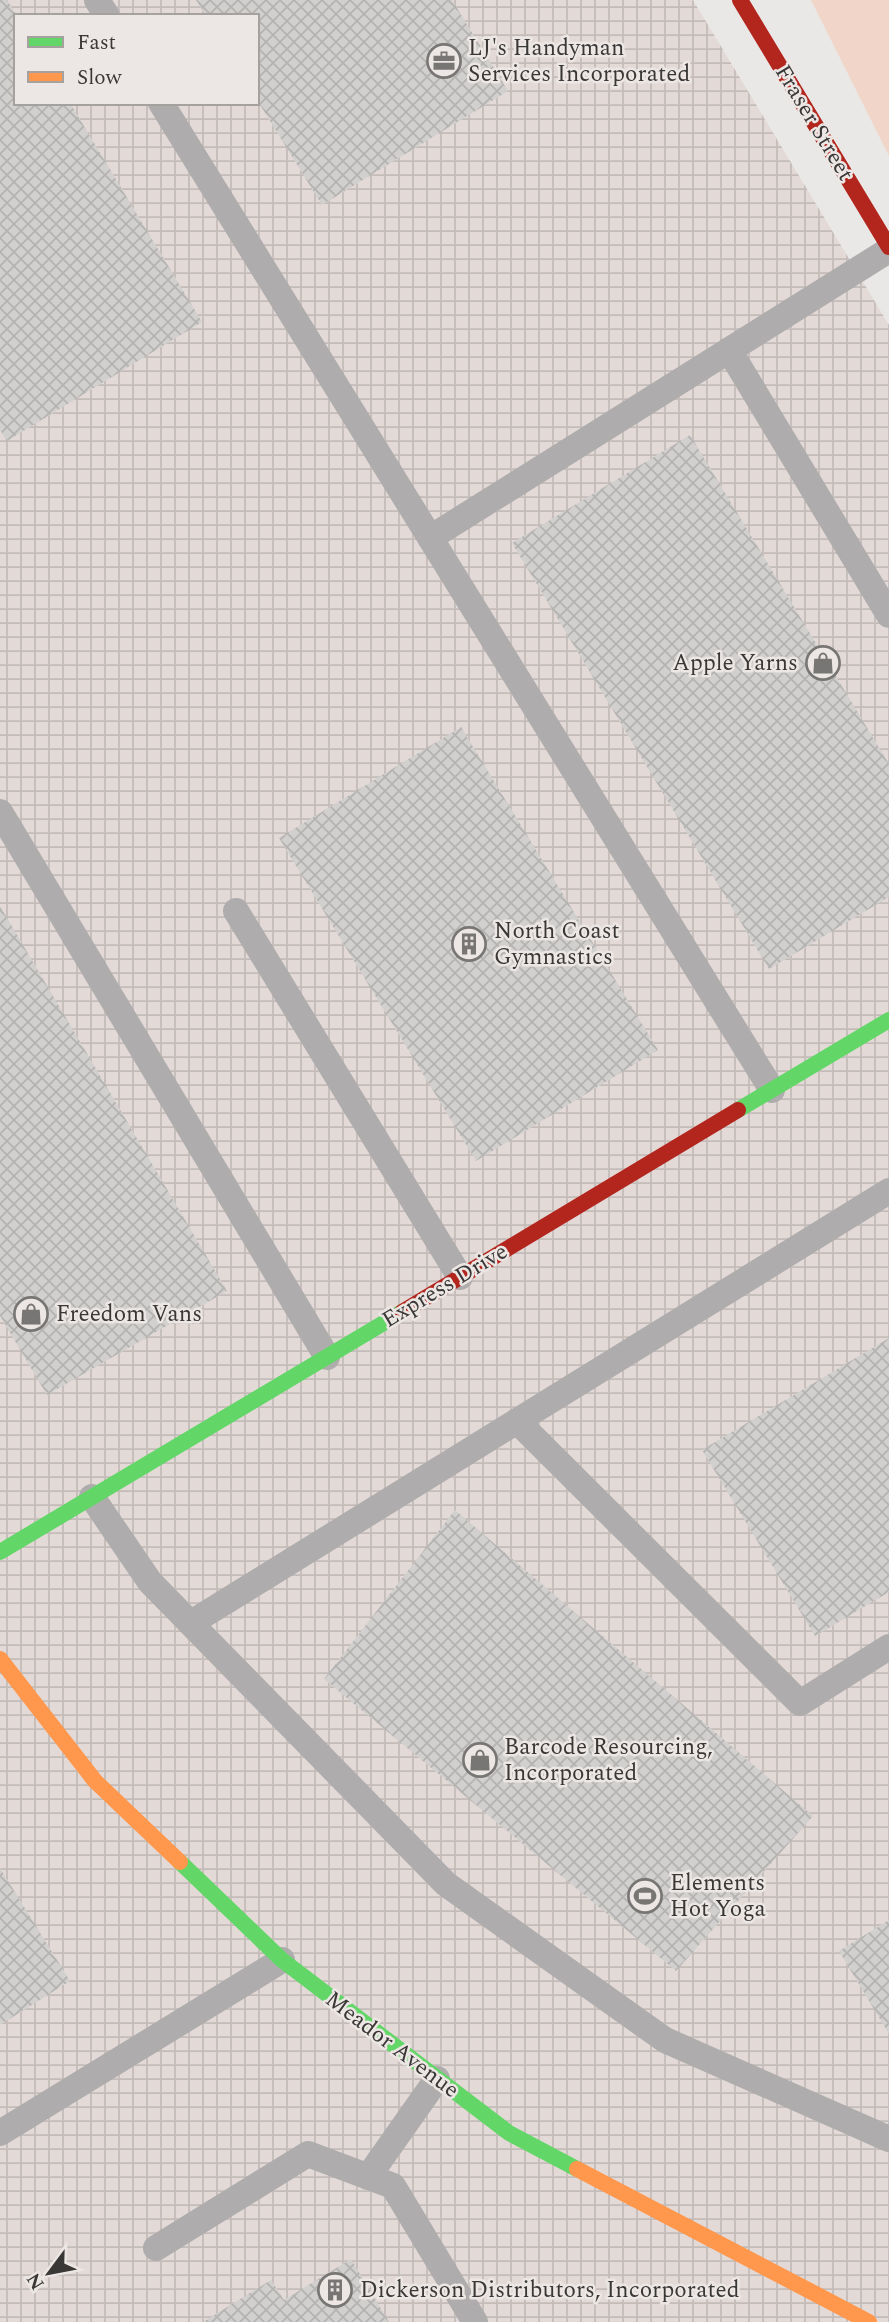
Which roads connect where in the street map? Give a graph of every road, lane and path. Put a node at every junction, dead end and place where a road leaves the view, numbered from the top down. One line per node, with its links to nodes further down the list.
1 (740, 0): 3 (street, Fraser Street)
2 (162, 105): 5 (lane)
3 (889, 248): 4 (lane)
4 (729, 350): 5 (lane); 6 (lane)
5 (430, 538): 10 (lane)
6 (889, 615)
7 (0, 812): 13 (lane)
8 (236, 911): 12 (lane)
9 (889, 1020): 10 (street, Express Drive)
10 (772, 1090): 12 (street, Express Drive)
11 (889, 1191): 14 (lane)
12 (460, 1277): 13 (street, Express Drive)
13 (327, 1357): 15 (street, Express Drive)
14 (517, 1421): 17 (lane); 18 (lane)
15 (92, 1497): 16 (street, Express Drive); 17 (lane)
16 (0, 1552)
17 (191, 1623): 23 (lane)
18 (889, 1647)
19 (0, 1659): 20 (street, Meador Avenue)
20 (282, 1961): 21 (street, Meador Avenue); 22 (lane)
21 (437, 2079): 24 (lane); 27 (street, Meador Avenue)
22 (0, 2133)
23 (889, 2139)
24 (368, 2177): 25 (lane); 26 (lane)
25 (156, 2248)
26 (475, 2322)
27 (869, 2322)

